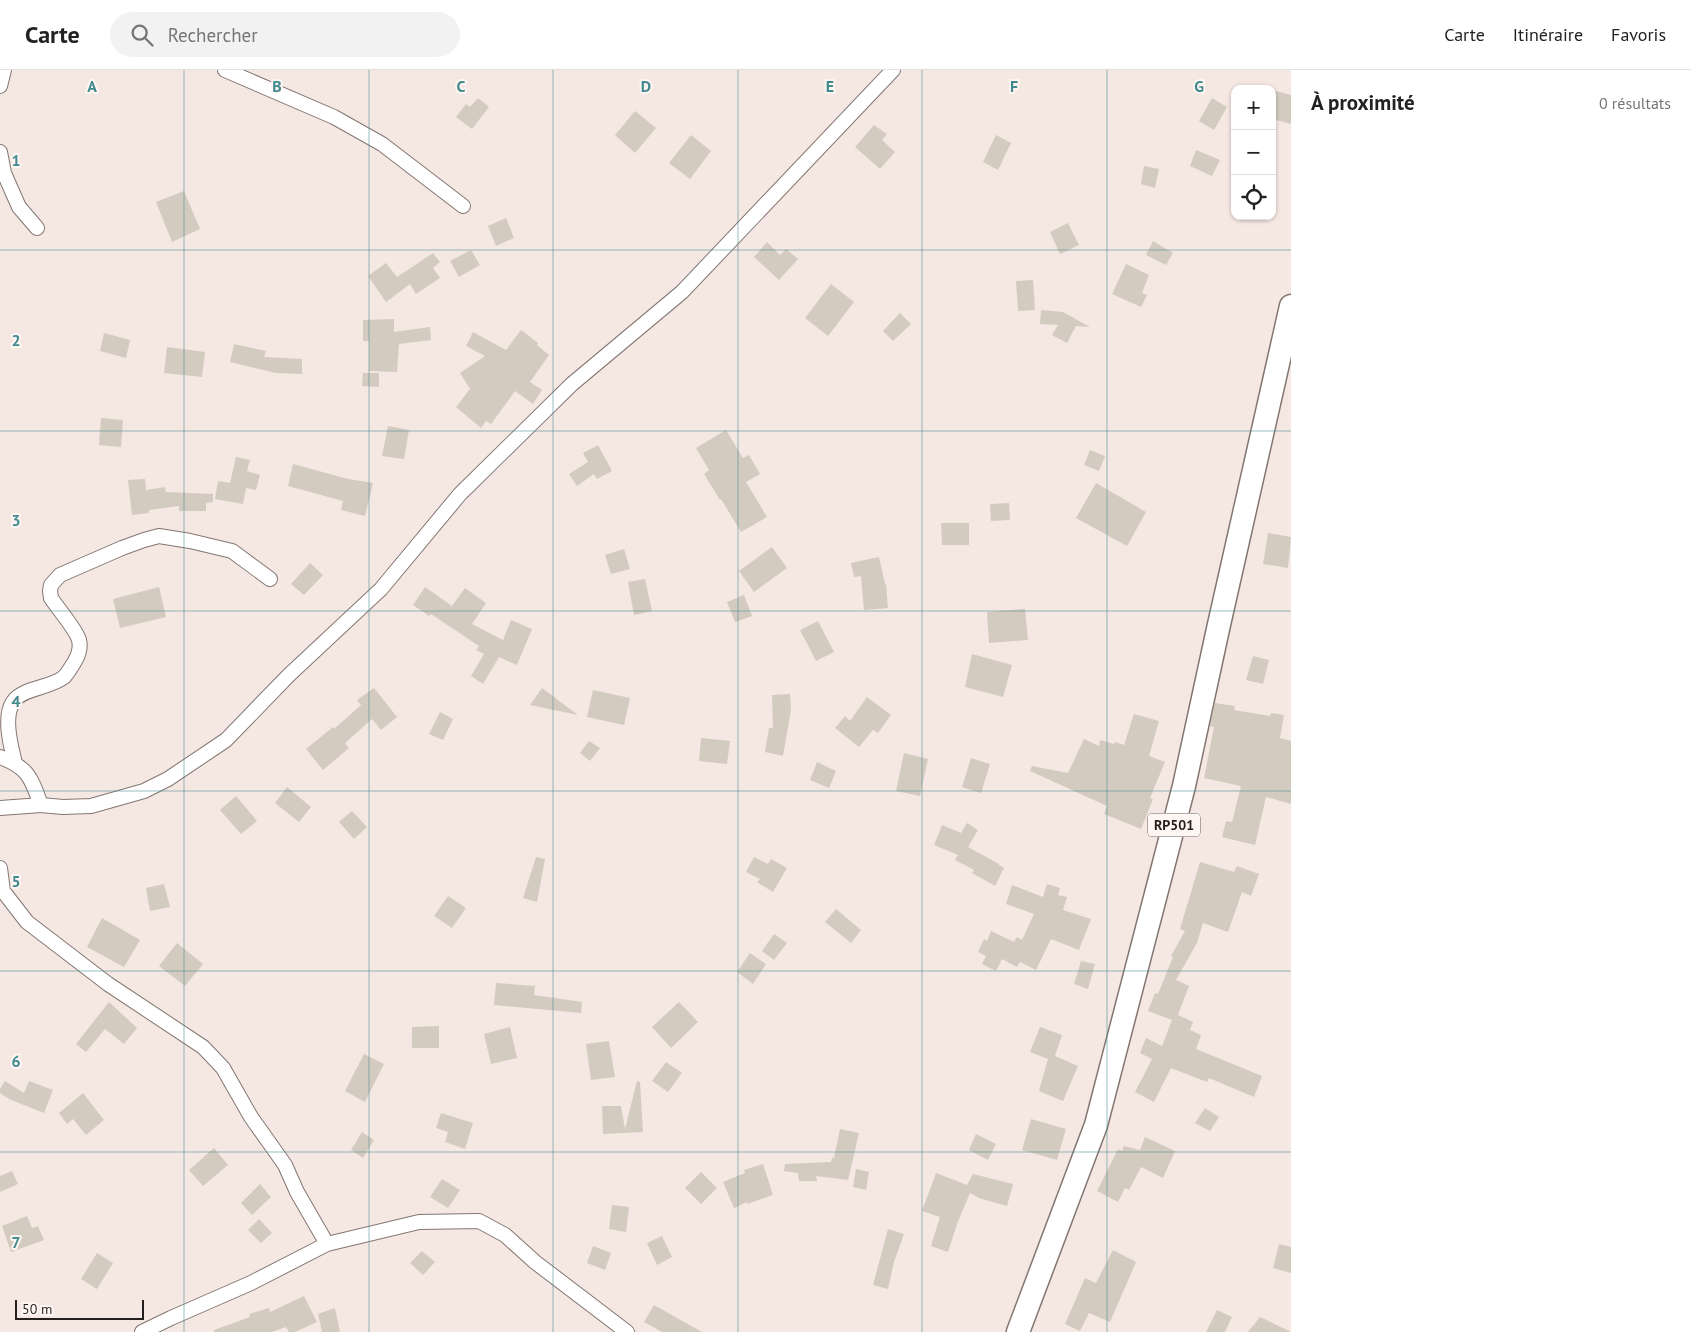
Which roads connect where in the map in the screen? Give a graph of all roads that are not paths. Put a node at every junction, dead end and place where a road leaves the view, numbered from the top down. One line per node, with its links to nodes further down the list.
1 (4, 70): 4 (street)
2 (225, 70): 6 (street)
3 (893, 70): 12 (street)
4 (0, 86)
5 (0, 152): 7 (street)
6 (463, 206)
7 (37, 228)
8 (1291, 306): 18 (main road, RP501)
9 (270, 580): 11 (street)
10 (0, 757): 11 (street)
11 (15, 763): 12 (street)
12 (41, 805): 13 (street)
13 (0, 808)
14 (0, 868): 15 (street)
15 (328, 1244): 16 (street); 17 (street)
16 (142, 1332)
17 (626, 1332)
18 (1018, 1332)

